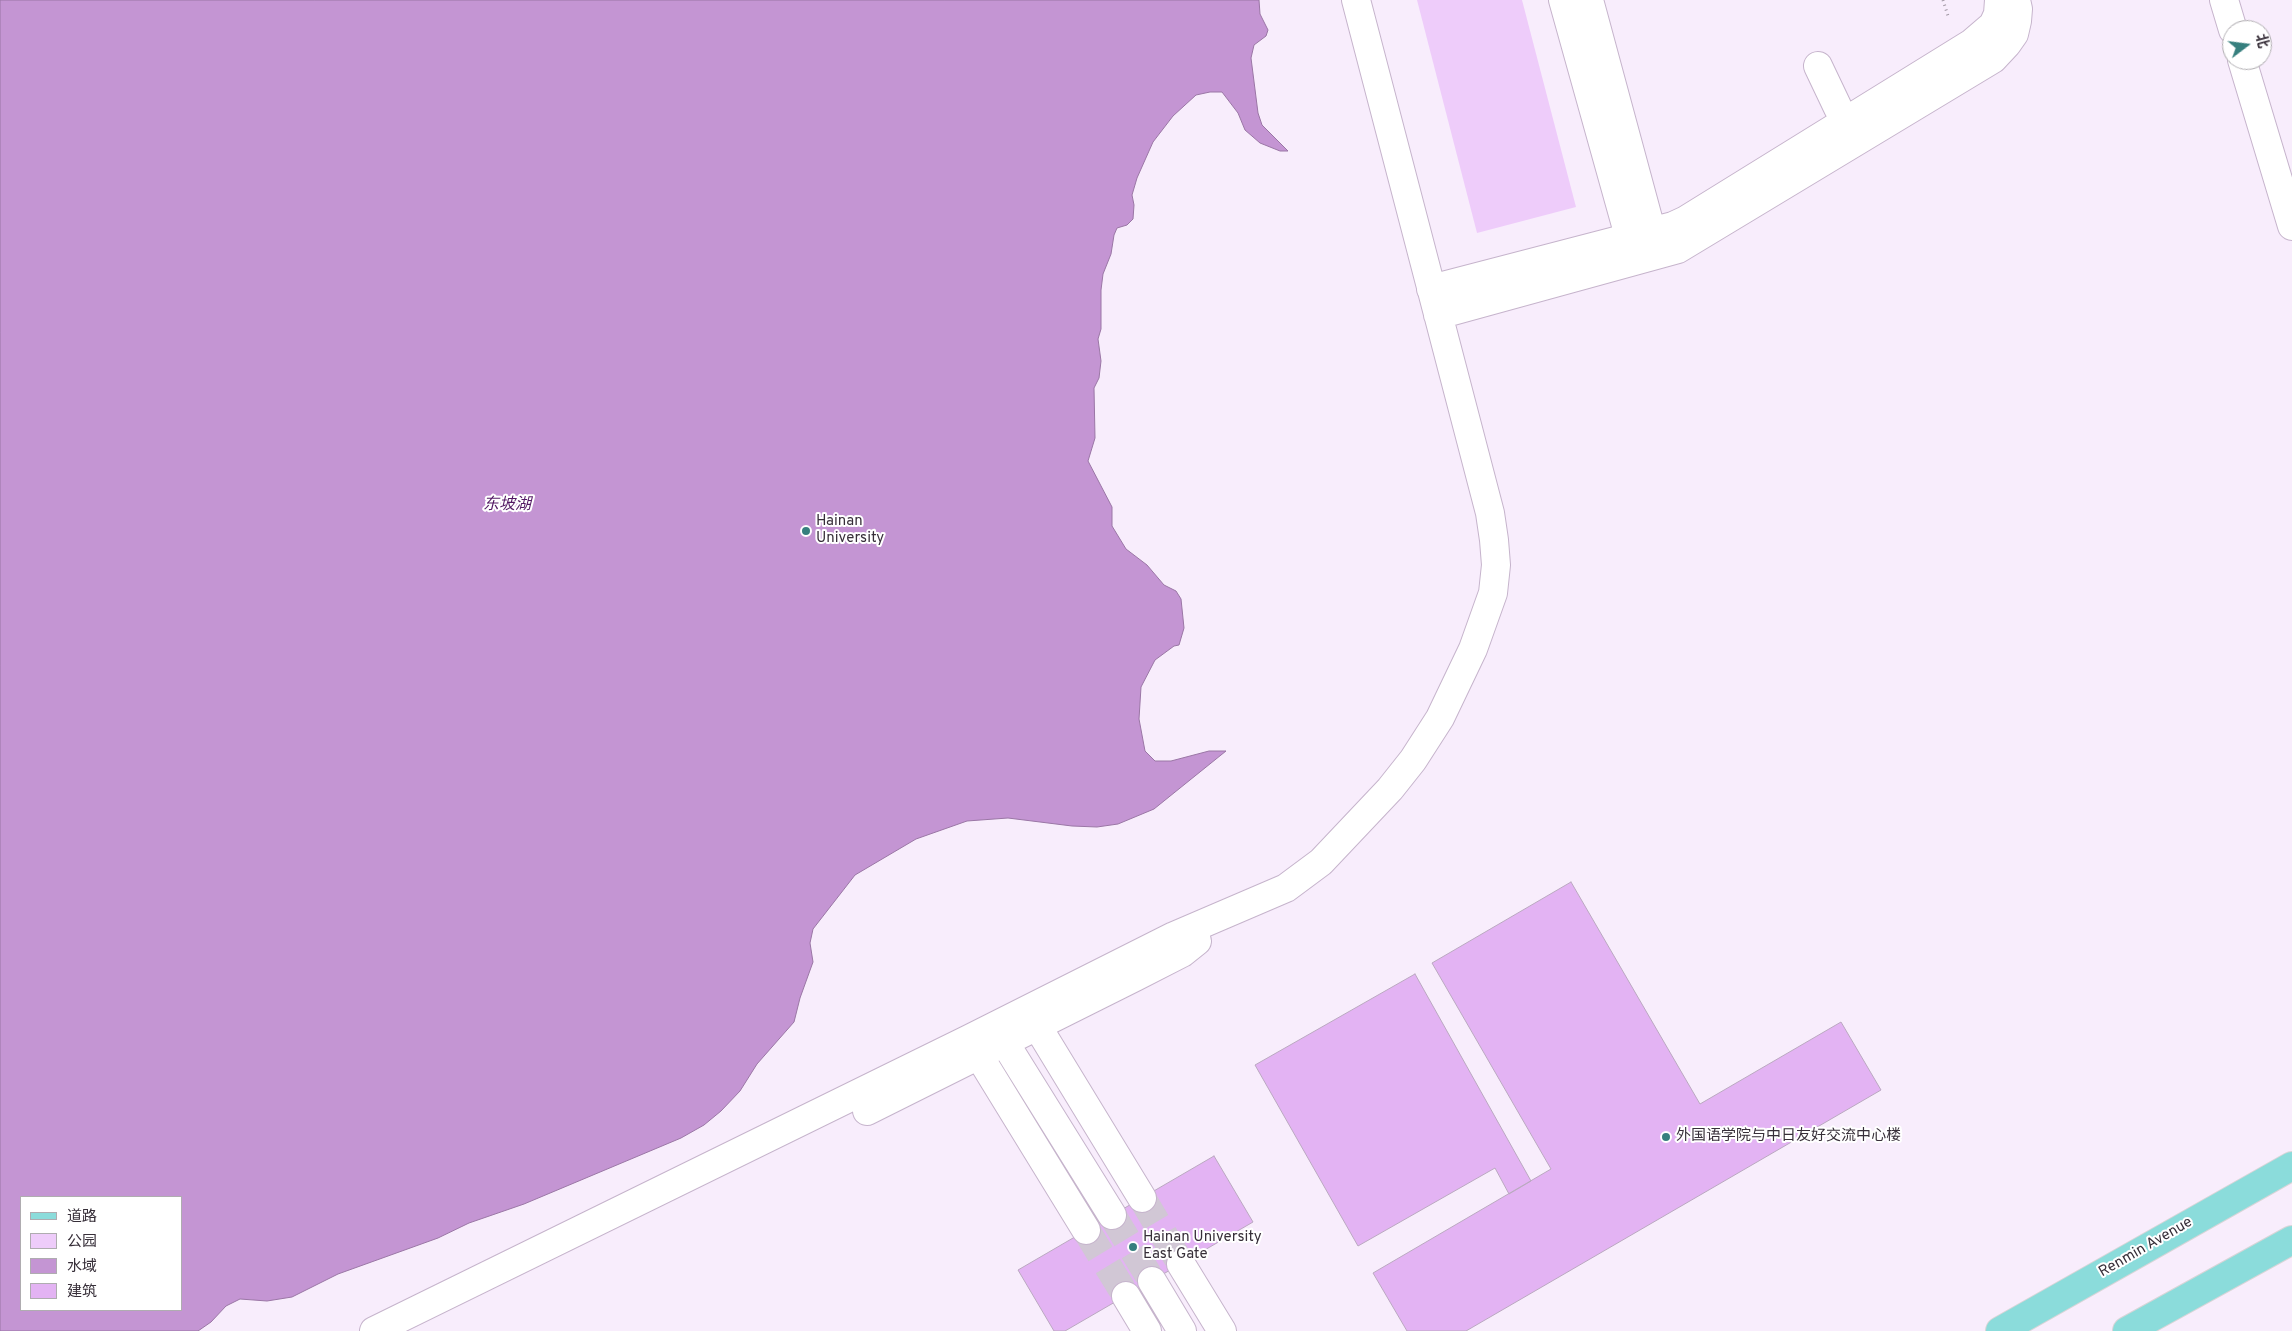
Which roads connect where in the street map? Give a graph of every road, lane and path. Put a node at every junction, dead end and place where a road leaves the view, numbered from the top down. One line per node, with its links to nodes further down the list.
1 (1356, 0): 14 (street)
2 (1372, 0): 14 (street)
3 (1563, 0): 13 (street)
4 (1589, 0): 13 (street)
5 (1999, 0): 11 (street)
6 (2016, 0): 11 (street)
7 (2224, 0): 8 (street)
8 (2230, 20)
9 (1818, 66): 11 (street)
10 (2245, 70): 12 (street)
11 (1851, 131): 13 (street)
12 (2292, 226)
13 (1644, 246): 14 (street)
14 (1442, 300): 15 (street)
15 (1033, 1019): 16 (street); 19 (street)
16 (1000, 1035): 17 (street); 20 (street)
17 (974, 1048): 22 (street); 29 (street); 30 (street)
18 (2292, 1166): 34 (main road, Renmin Avenue)
19 (1125, 1171): 20 (street); 21 (street)
20 (1095, 1188): 22 (street); 23 (street)
21 (1142, 1198)
22 (1069, 1202): 24 (street)
23 (1112, 1215)
24 (1086, 1230)
25 (2292, 1240): 35 (main road)
26 (1181, 1264): 33 (street)
27 (1152, 1281): 32 (street)
28 (1126, 1296): 31 (street)
29 (374, 1331)
30 (416, 1331)
31 (1147, 1331)
32 (1182, 1331)
33 (1222, 1331)
34 (2000, 1331)
35 (2127, 1331)

